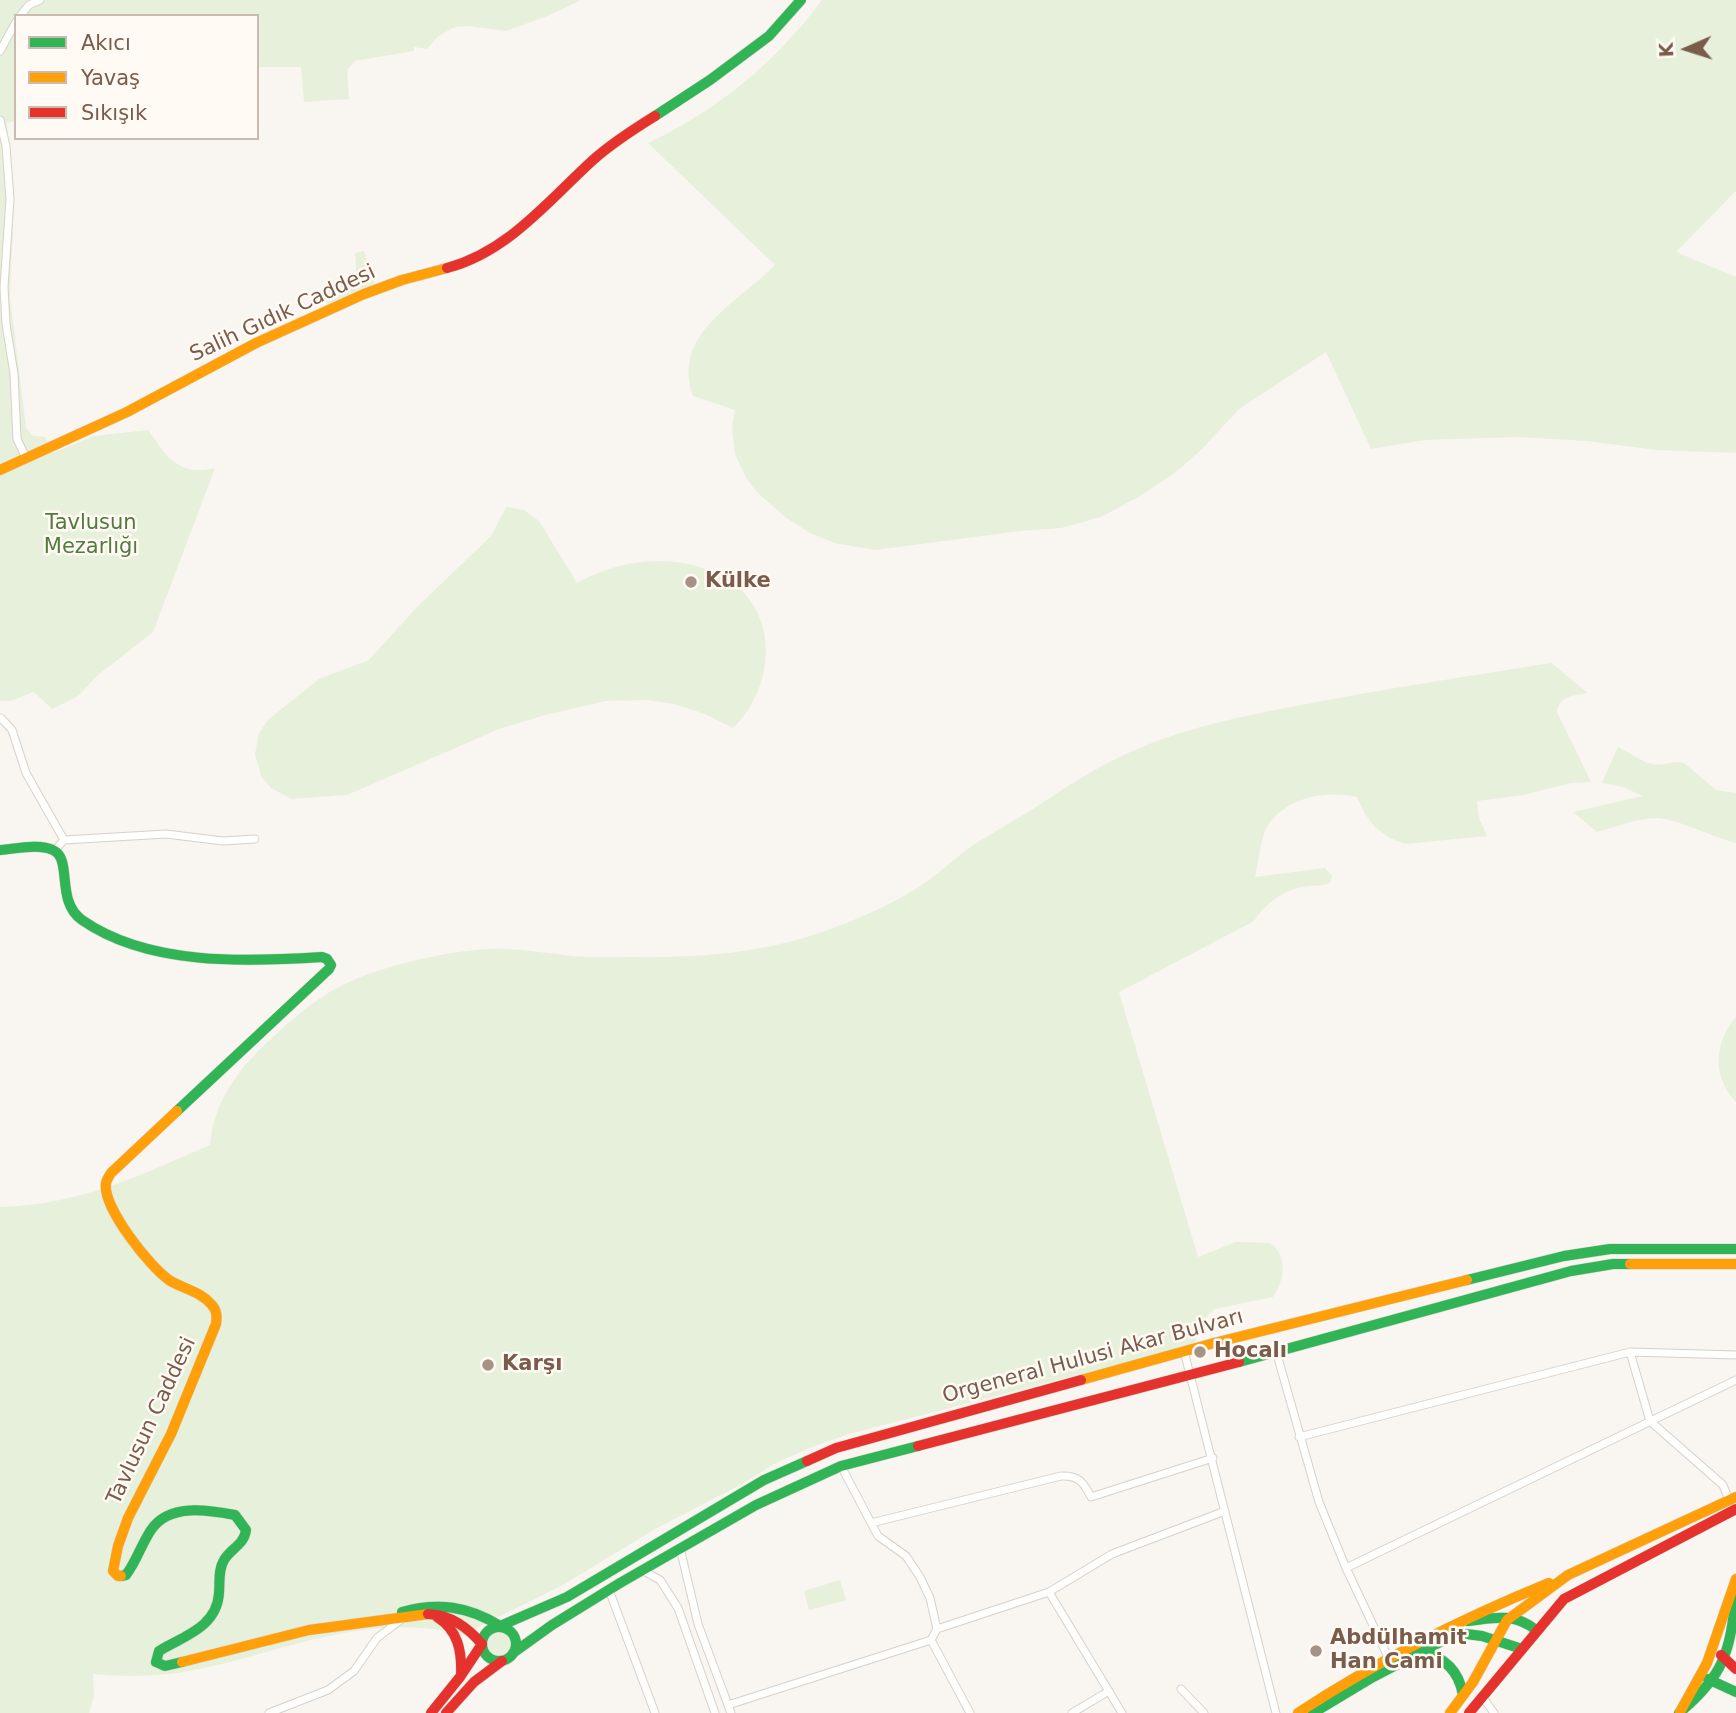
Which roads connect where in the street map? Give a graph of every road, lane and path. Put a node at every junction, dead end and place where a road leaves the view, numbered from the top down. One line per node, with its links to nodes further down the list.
1 (40, 0): 3 (street)
2 (801, 0): 7 (street, Salih Gıdık Caddesi)
3 (22, 14)
4 (14, 26): 5 (street)
5 (0, 51)
6 (0, 120): 7 (street)
7 (26, 458): 8 (street, Salih Gıdık Caddesi)
8 (0, 470)
9 (1, 718): 11 (street)
10 (255, 839): 11 (street)
11 (64, 840): 13 (street)
12 (0, 850): 13 (street)
13 (58, 854): 40 (street, Tavlusun Caddesi)
14 (1736, 1249): 16 (street, Orgeneral Hulusi Akar Bulvarı)
15 (1736, 1264): 17 (street, Orgeneral Hulusi Akar Bulvarı)
16 (1184, 1351): 20 (street); 42 (street, Orgeneral Hulusi Akar Bulvarı)
17 (1276, 1351): 20 (street, Orgeneral Hulusi Akar Bulvarı); 23 (street)
18 (1630, 1352): 19 (street); 22 (street); 23 (street)
19 (1736, 1355)
20 (1191, 1375): 24 (street); 25 (street, Orgeneral Hulusi Akar Bulvarı)
21 (1736, 1380): 22 (street)
22 (1650, 1421): 26 (street); 30 (street)
23 (1299, 1437): 30 (street)
24 (1213, 1458): 27 (street); 28 (street)
25 (841, 1466): 28 (street); 29 (street, Orgeneral Hulusi Akar Bulvarı)
26 (1734, 1507): 32 (street); 44 (street)
27 (1225, 1511): 35 (street); 75 (street)
28 (870, 1523): 43 (street)
29 (680, 1548): 31 (street, Orgeneral Hulusi Akar Bulvarı); 64 (street)
30 (1346, 1568): 53 (street)
31 (642, 1570): 34 (street, Orgeneral Hulusi Akar Bulvarı); 70 (street)
32 (1569, 1575): 38 (street); 41 (street)
33 (1736, 1579): 50 (street)
34 (609, 1590): 51 (street, Orgeneral Hulusi Akar Bulvarı); 69 (street)
35 (1049, 1592): 43 (street); 60 (street)
36 (1736, 1598): 52 (street)
37 (428, 1614): 39 (street, Tavlusun Caddesi); 47 (street); 57 (street)
38 (1514, 1615): 41 (street); 44 (street); 46 (street)
39 (407, 1616): 40 (street, Tavlusun Caddesi); 66 (street)
40 (385, 1618): 42 (street, Tavlusun Caddesi)
41 (1461, 1622): 53 (street)
42 (500, 1626): 47 (street); 51 (street)
43 (937, 1629): 45 (street)
44 (1536, 1630): 48 (street)
45 (931, 1640): 64 (street); 71 (street)
46 (1497, 1641): 48 (street); 49 (street); 62 (street)
47 (482, 1644): 54 (street); 57 (street)
48 (1522, 1648): 63 (street)
49 (1421, 1652): 62 (street); 77 (street)
50 (1712, 1652): 52 (street); 56 (street)
51 (513, 1653): 54 (street)
52 (1726, 1658): 55 (street); 58 (street)
53 (1389, 1659): 76 (street)
54 (502, 1661): 68 (street)
55 (1736, 1669)
56 (1704, 1670): 58 (street); 65 (street)
57 (460, 1677): 67 (street)
58 (1712, 1682): 61 (street); 65 (street)
59 (1181, 1689): 74 (street)
60 (1109, 1691): 72 (street); 73 (street)
61 (1736, 1692)
62 (1463, 1695): 78 (street)
63 (1482, 1696): 79 (street); 80 (street)
64 (730, 1709)
65 (1679, 1712)
66 (269, 1713)
67 (431, 1713)
68 (446, 1713)
69 (655, 1713)
70 (715, 1713)
71 (970, 1713)
72 (1072, 1713)
73 (1122, 1713)
74 (1204, 1713)
75 (1276, 1713)
76 (1298, 1713)
77 (1313, 1713)
78 (1450, 1713)
79 (1469, 1713)
80 (1494, 1713)

